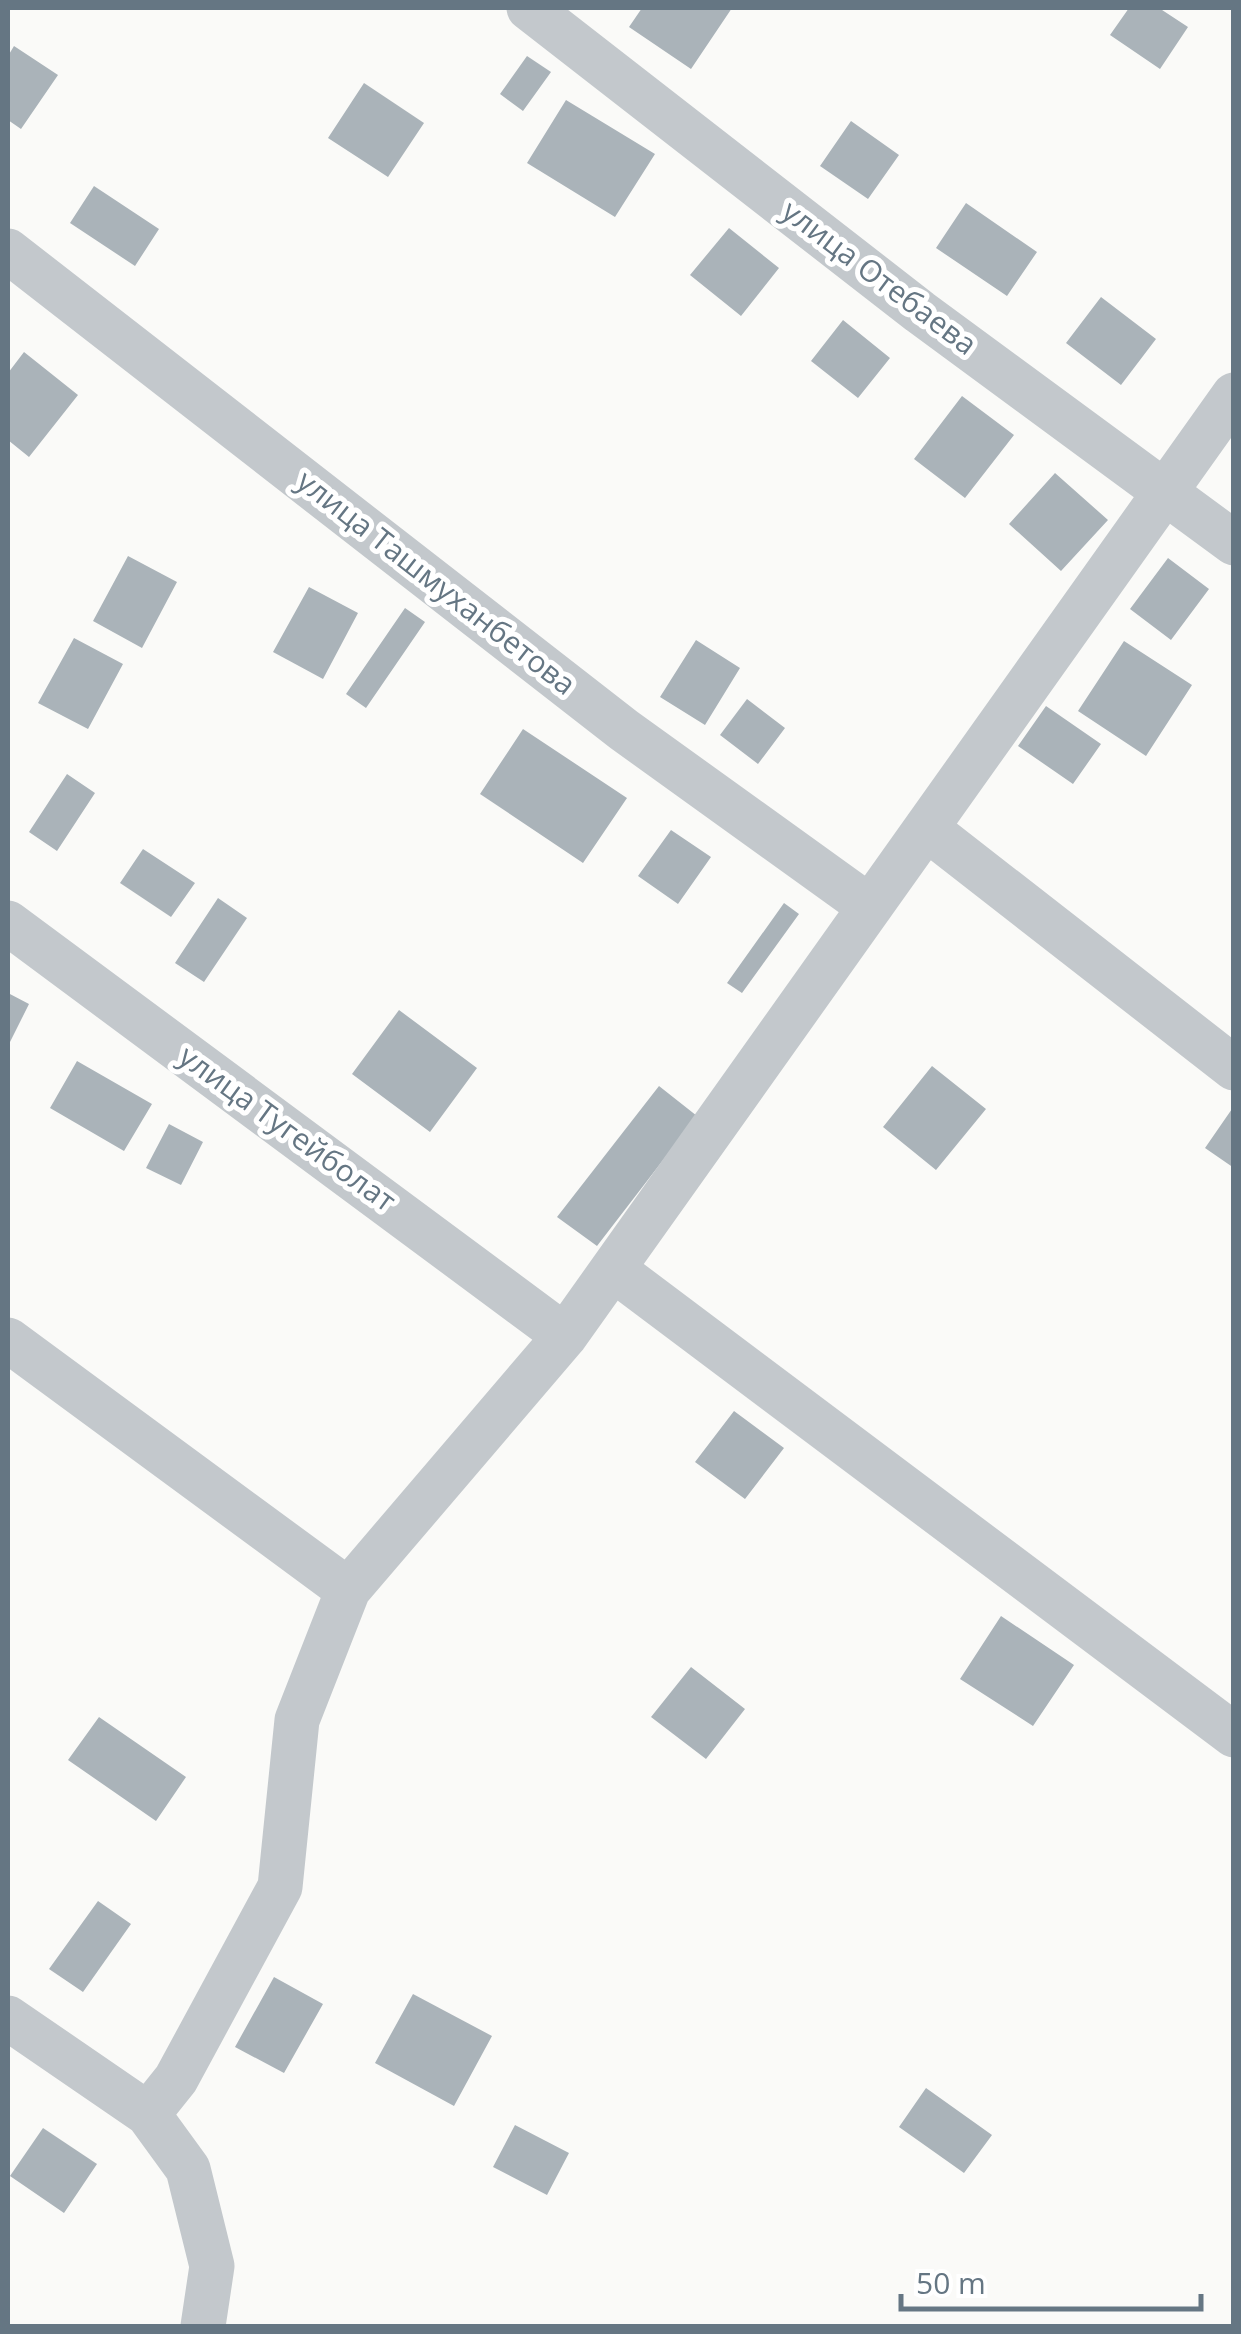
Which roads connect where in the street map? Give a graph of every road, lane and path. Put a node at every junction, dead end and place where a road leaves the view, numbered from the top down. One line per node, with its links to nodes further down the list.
1 (528, 8): 4 (street, улица Отебаева)
2 (8, 251): 7 (street, улица Ташмуханбетова)
3 (1234, 395): 4 (street)
4 (1164, 492): 5 (street, улица Отебаева); 6 (street)
5 (1234, 543)
6 (926, 828): 7 (street); 9 (street)
7 (870, 907): 10 (street)
8 (8, 923): 11 (street, улица Тугейболат)
9 (1234, 1068)
10 (614, 1268): 11 (street); 14 (street)
11 (565, 1336): 13 (street)
12 (8, 1340): 13 (street)
13 (348, 1590): 16 (street)
14 (1234, 1735)
15 (8, 2018): 16 (street)
16 (148, 2114): 17 (street)
17 (204, 2326)

